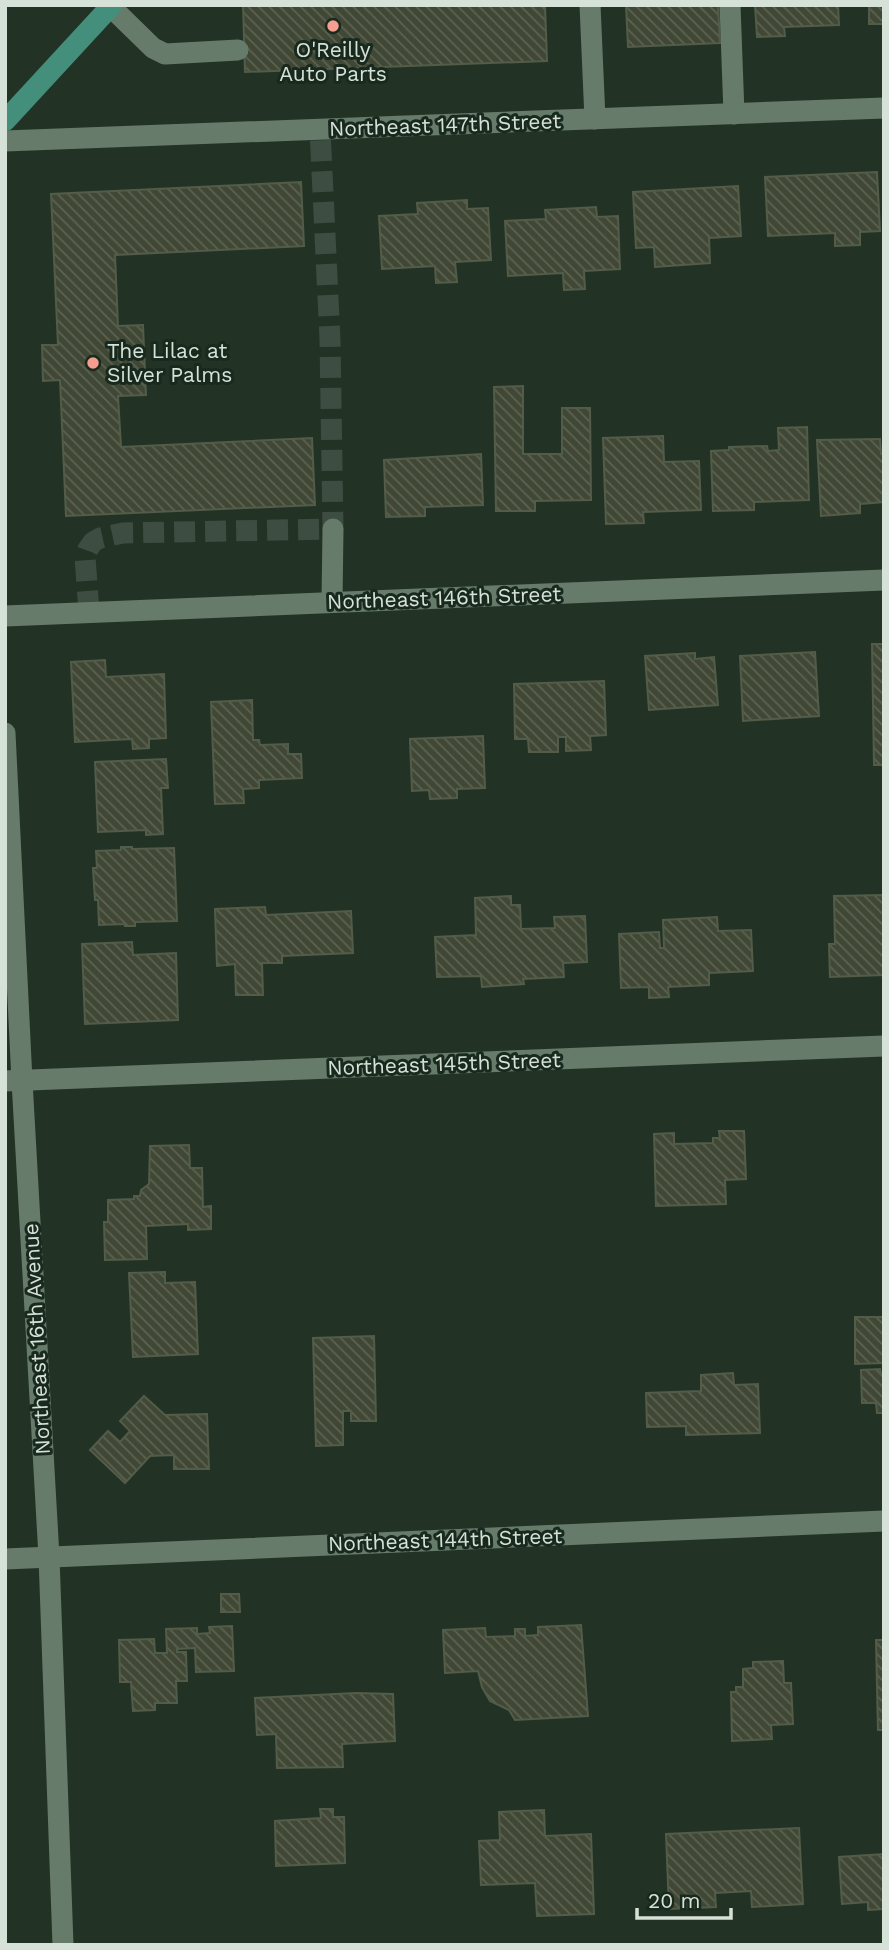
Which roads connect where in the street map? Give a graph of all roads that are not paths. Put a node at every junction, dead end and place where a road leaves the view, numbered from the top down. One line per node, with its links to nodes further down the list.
1 (590, 5): 7 (street)
2 (730, 5): 6 (street)
3 (111, 6): 4 (street); 8 (main road)
4 (238, 50)
5 (884, 108): 6 (street, Northeast 147th Street)
6 (734, 114): 7 (street, Northeast 147th Street)
7 (595, 119): 9 (street, Northeast 147th Street)
8 (5, 121)
9 (5, 141)
10 (333, 529): 12 (street)
11 (884, 580): 12 (street, Northeast 146th Street)
12 (332, 602): 13 (street, Northeast 146th Street)
13 (5, 616)
14 (5, 733): 16 (street, Northeast 16th Avenue)
15 (884, 1046): 16 (street, Northeast 145th Street)
16 (13, 1081): 18 (street, Northeast 16th Avenue)
17 (884, 1521): 18 (street, Northeast 144th Street)
18 (49, 1557): 19 (street, Northeast 144th Street); 20 (street, Northeast 16th Avenue)
19 (5, 1559)
20 (63, 1945)

